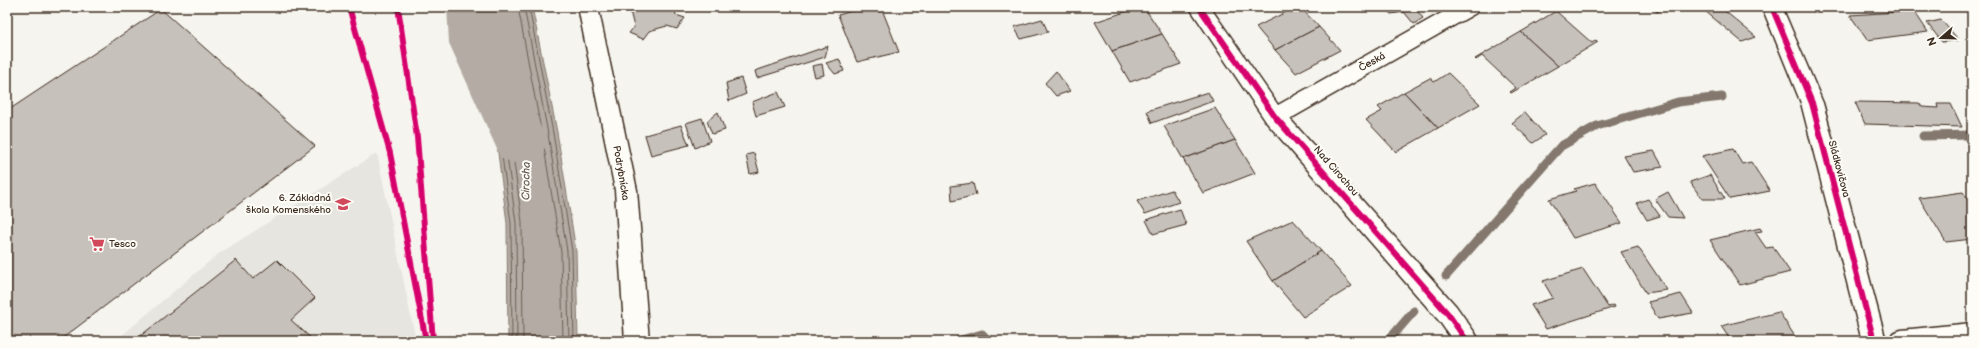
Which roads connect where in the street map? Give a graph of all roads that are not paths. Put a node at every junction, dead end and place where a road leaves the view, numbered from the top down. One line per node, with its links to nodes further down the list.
1 (588, 7): 7 (street, Podrybnícka)
2 (1199, 7): 5 (street, Nad Cirochou)
3 (1469, 7): 5 (street, Česká)
4 (1772, 7): 9 (street, Sládkovičova)
5 (1275, 117): 8 (street, Nad Cirochou)
6 (1972, 334): 10 (street)
7 (637, 341)
8 (1467, 341)
9 (1874, 341)
10 (1901, 341)

